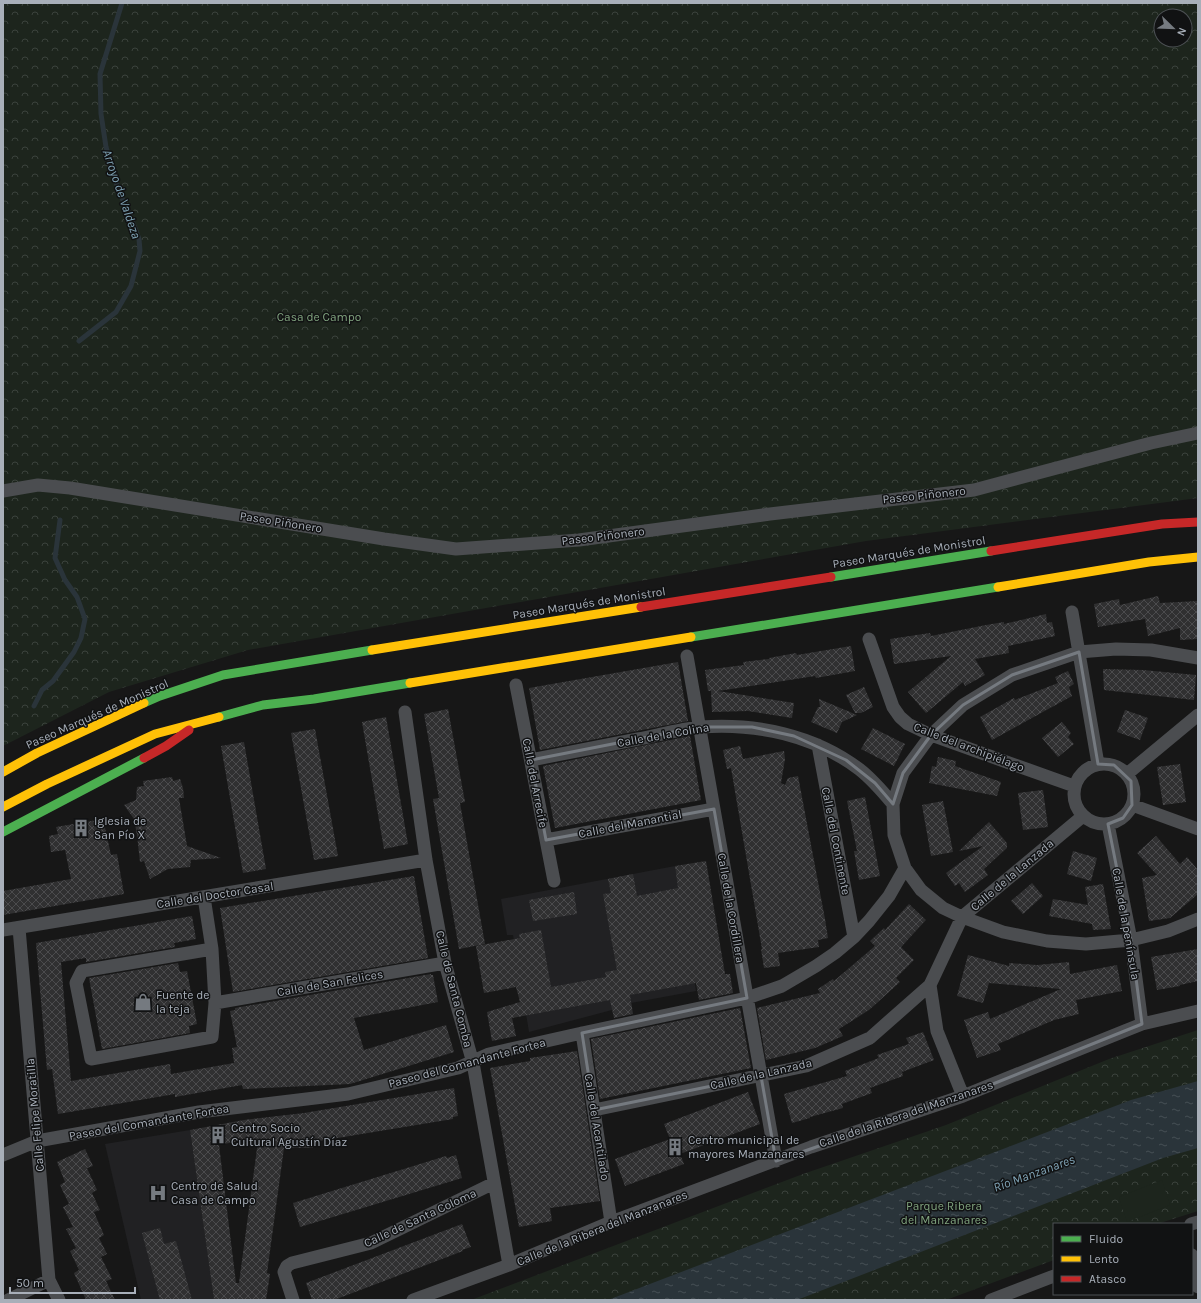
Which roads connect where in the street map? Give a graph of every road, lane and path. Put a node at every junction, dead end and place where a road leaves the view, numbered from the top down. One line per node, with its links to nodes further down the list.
1 (1198, 433): 2 (street, Paseo Piñonero)
2 (3, 492)
3 (1198, 522): 19 (highway, Paseo Marqués de Monistrol)
4 (1198, 557): 13 (highway)
5 (1072, 612): 7 (street)
6 (869, 639): 15 (street, Calle del archipiélago)
7 (1079, 652): 9 (street); 15 (street); 18 (street)
8 (687, 656): 14 (street, Calle de la Cordillera)
9 (1198, 658)
10 (516, 685): 17 (street, Calle del Arrecife)
11 (405, 712): 31 (street, Calle de Santa Comba)
12 (1198, 715): 20 (street)
13 (200, 722): 24 (highway); 29 (highway)
14 (699, 727): 16 (street, Calle de la Colina); 17 (street, Calle de la Colina); 25 (street, Calle de la Cordillera)
15 (932, 735): 21 (street, Calle del archipiélago); 22 (street)
16 (818, 746): 22 (street, Calle de la Colina); 39 (street, Calle del Continente)
17 (531, 760): 30 (street, Calle del Arrecife)
18 (1098, 764): 20 (street); 21 (street)
19 (3, 772)
20 (1127, 774): 23 (street)
21 (1074, 786): 26 (street)
22 (893, 804): 32 (street)
23 (1132, 805): 27 (street); 28 (street)
24 (3, 807)
25 (714, 808): 30 (street, Calle del Manantial); 44 (street, Calle de la Cordillera)
26 (1083, 816): 27 (street); 35 (street, Calle de la Lanzada)
27 (1108, 824): 40 (street, Calle de la península)
28 (1198, 829)
29 (3, 832)
30 (546, 840): 33 (street, Calle del Arrecife)
31 (426, 860): 34 (street, Calle del Doctor Casal); 42 (street, Calle de Santa Comba)
32 (905, 868): 35 (street); 39 (street, Paseo del Comandante Fortea)
33 (554, 881)
34 (204, 897): 37 (street, Calle del Doctor Casal); 41 (street)
35 (962, 917): 40 (street); 43 (street, Calle de la Lanzada)
36 (1198, 919): 40 (street)
37 (19, 928): 38 (street, Calle del Doctor Casal); 53 (street, Calle Felipe Moratilla)
38 (3, 930)
39 (854, 936): 44 (street, Paseo del Comandante Fortea)
40 (1131, 940): 47 (street, Calle de la península)
41 (212, 949): 45 (street); 45 (street)
42 (445, 963): 45 (street, Calle de San Felices); 49 (street, Calle de Santa Comba)
43 (930, 985): 50 (street, Calle de la Lanzada); 51 (street)
44 (747, 998): 48 (street, Paseo del Comandante Fortea); 50 (street, Calle de la Cordillera)
45 (215, 1003)
46 (1198, 1011): 47 (street, Calle de la Ribera del Manzanares)
47 (1142, 1024): 51 (street, Calle de la Ribera del Manzanares)
48 (582, 1033): 49 (street, Paseo del Comandante Fortea); 52 (street, Calle del Acantilado)
49 (473, 1062): 53 (street, Paseo del Comandante Fortea); 56 (street, Calle de Santa Comba)
50 (761, 1076): 52 (street, Calle de la Lanzada); 55 (street, Calle de la Cordillera)
51 (963, 1096): 55 (street, Calle de la Ribera del Manzanares)
52 (594, 1110): 57 (street, Calle del Acantilado)
53 (37, 1141): 54 (street, Paseo del Comandante Fortea); 61 (street, Calle Felipe Moratilla)
54 (3, 1155)
55 (776, 1161): 57 (street, Calle de la Ribera del Manzanares)
56 (494, 1183): 59 (street, Calle de Santa Comba); 65 (street, Calle de Santa Coloma)
57 (611, 1222): 59 (street, Calle de la Ribera del Manzanares)
58 (1193, 1260): 62 (street)
59 (509, 1265): 66 (street, Calle de la Ribera del Manzanares)
60 (1053, 1276): 67 (street)
61 (49, 1280): 63 (street); 64 (street, Calle Felipe Moratilla)
62 (1198, 1287)
63 (8, 1300)
64 (59, 1300)
65 (293, 1300)
66 (413, 1300)
67 (991, 1300)

